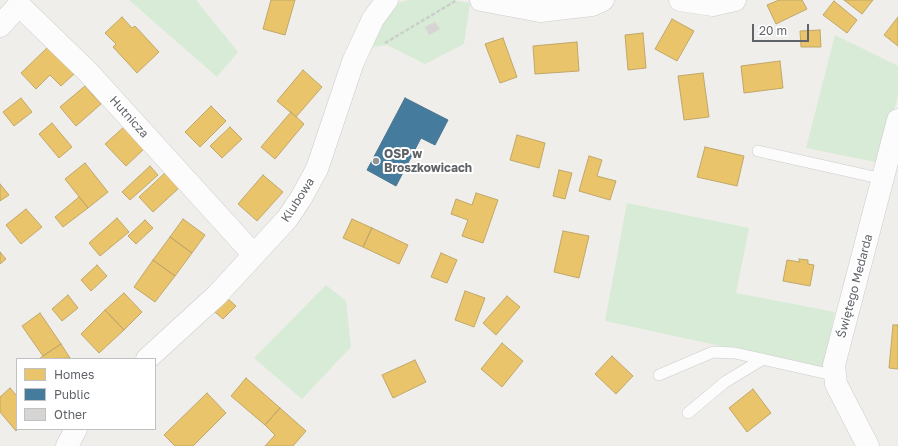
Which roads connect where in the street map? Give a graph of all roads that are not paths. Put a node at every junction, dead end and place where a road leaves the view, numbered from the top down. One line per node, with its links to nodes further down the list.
1 (387, 0): 10 (street, Klubowa)
2 (481, 0): 3 (street)
3 (603, 0)
4 (680, 0): 5 (street)
5 (735, 0)
6 (0, 26): 10 (street, Hutnicza)
7 (898, 120): 9 (street, Świętego Medarda)
8 (758, 151): 9 (lane)
9 (883, 179): 13 (street, Świętego Medarda)
10 (254, 255): 11 (street, Klubowa)
11 (148, 358)
12 (763, 360): 13 (lane); 14 (lane); 15 (lane)
13 (835, 374): 18 (street, Świętego Medarda)
14 (659, 375)
15 (688, 413)
16 (75, 430): 17 (street)
17 (67, 446)
18 (868, 446)

